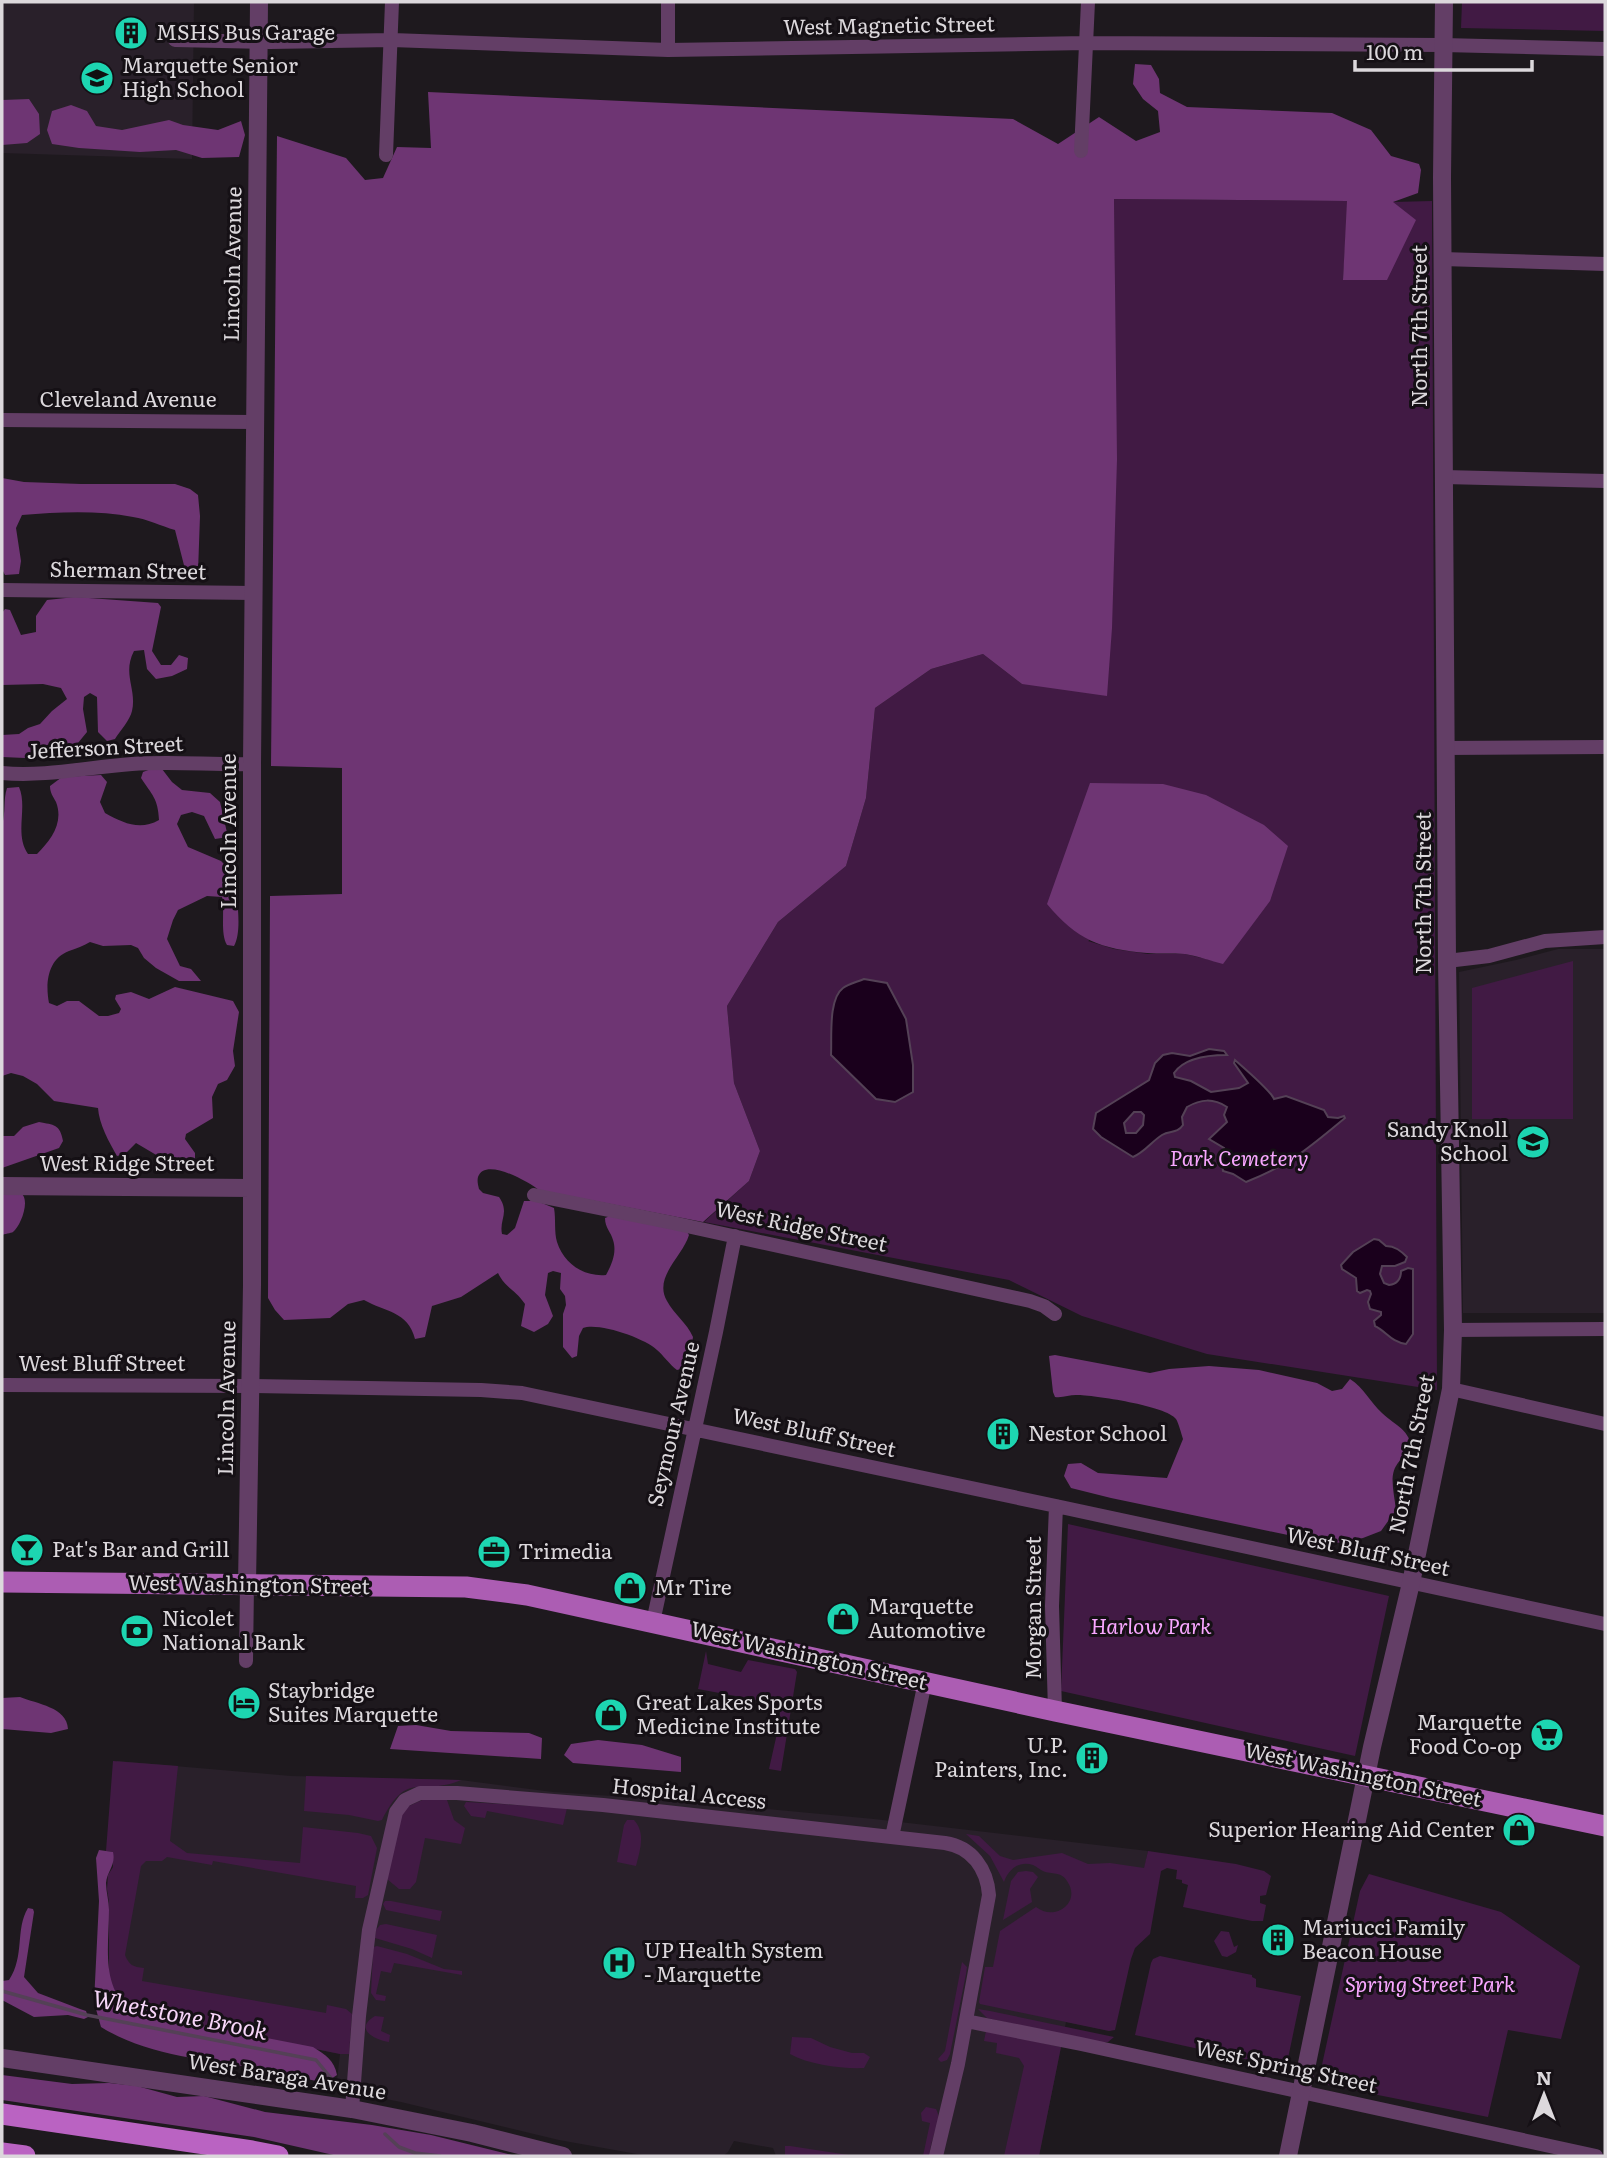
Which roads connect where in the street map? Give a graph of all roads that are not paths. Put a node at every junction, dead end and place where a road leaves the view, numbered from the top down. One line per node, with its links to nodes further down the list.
1 (259, 2): 8 (street, Lincoln Avenue)
2 (392, 2): 7 (street)
3 (668, 2): 12 (street)
4 (1088, 2): 9 (street)
5 (1444, 2): 10 (street, North 7th Street)
6 (175, 40): 8 (street, West Magnetic Street)
7 (392, 40): 8 (street, West Magnetic Street); 12 (street, West Magnetic Street); 14 (street)
8 (258, 42): 18 (street, Lincoln Avenue)
9 (1086, 43): 10 (street, West Magnetic Street); 12 (street, West Magnetic Street); 13 (street)
10 (1443, 45): 11 (street, West Magnetic Street); 15 (street, North 7th Street)
11 (1605, 49)
12 (668, 50)
13 (1082, 151)
14 (386, 155)
15 (1442, 259): 16 (street); 19 (street, North 7th Street)
16 (1605, 264)
17 (2, 420): 18 (street, Cleveland Avenue)
18 (254, 422): 22 (street, Lincoln Avenue)
19 (1444, 477): 20 (street); 24 (street, North 7th Street)
20 (1605, 481)
21 (2, 590): 22 (street, Sherman Street)
22 (254, 593): 25 (street, Lincoln Avenue)
23 (1605, 747): 24 (street)
24 (1445, 748): 28 (street, North 7th Street)
25 (252, 764): 26 (street, Jefferson Street); 30 (street, Lincoln Avenue)
26 (2, 773)
27 (1605, 937): 28 (street)
28 (1447, 961): 35 (street, North 7th Street)
29 (2, 1186): 30 (street, West Ridge Street)
30 (251, 1188): 37 (street, Lincoln Avenue)
31 (534, 1195): 32 (street, West Ridge Street)
32 (734, 1236): 33 (street, West Ridge Street); 40 (street, Seymour Avenue)
33 (1055, 1314)
34 (1605, 1329): 35 (street)
35 (1453, 1330): 38 (street, North 7th Street)
36 (2, 1385): 37 (street, West Bluff Street)
37 (249, 1386): 40 (street, West Bluff Street); 44 (street, Lincoln Avenue)
38 (1451, 1390): 39 (street); 43 (street, North 7th Street)
39 (1605, 1424)
40 (695, 1430): 41 (street, West Bluff Street); 45 (street, Seymour Avenue)
41 (1056, 1506): 43 (street, West Bluff Street); 49 (street, Morgan Street)
42 (2, 1582): 44 (main road, West Washington Street)
43 (1411, 1583): 46 (street, West Bluff Street); 50 (street, North 7th Street)
44 (247, 1584): 45 (main road, West Washington Street); 47 (street, Lincoln Avenue)
45 (653, 1622): 48 (main road, West Washington Street)
46 (1605, 1624)
47 (246, 1661)
48 (925, 1682): 49 (main road, West Washington Street); 52 (street)
49 (1055, 1711): 50 (main road, West Washington Street)
50 (1366, 1775): 51 (main road, West Washington Street); 55 (street, North 7th Street)
51 (1605, 1826)
52 (892, 1837): 53 (street, Hospital Access); 56 (street, Hospital Access)
53 (966, 2021): 55 (street, West Spring Street); 63 (street, Hospital Access)
54 (2, 2058): 56 (street, West Baraga Avenue)
55 (1301, 2091): 58 (street, West Spring Street); 64 (street, North 7th Street)
56 (352, 2109): 62 (street, West Baraga Avenue)
57 (2, 2114): 61 (highway)
58 (1558, 2152): 65 (street, West Spring Street)
59 (2, 2153): 60 (highway)
60 (24, 2156)
61 (278, 2156)
62 (564, 2156)
63 (936, 2156)
64 (1287, 2156)
65 (1596, 2156)

